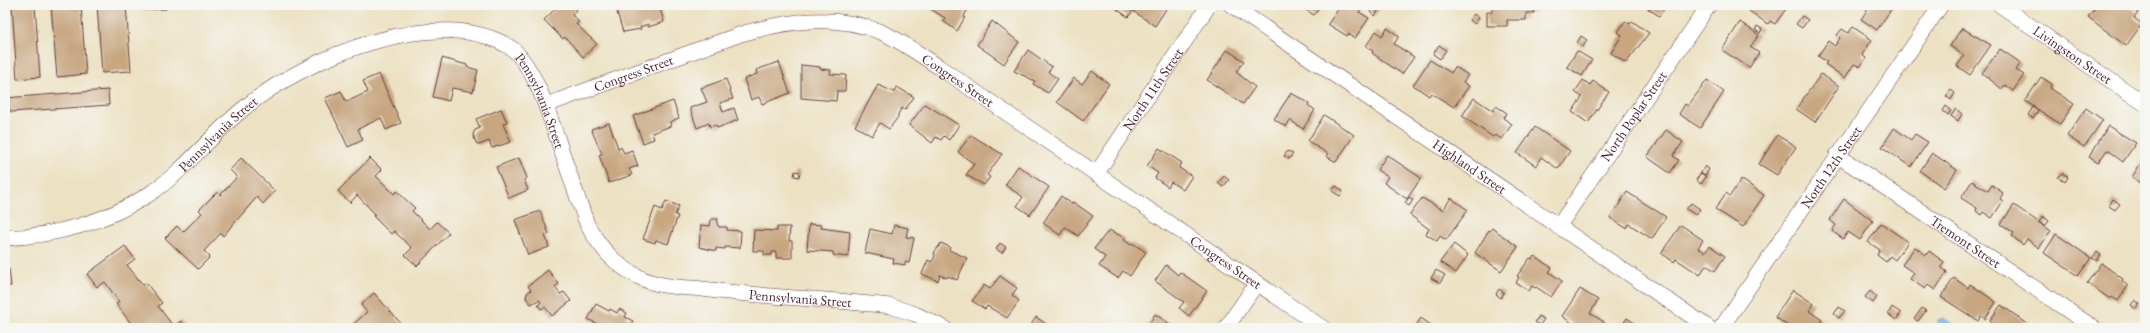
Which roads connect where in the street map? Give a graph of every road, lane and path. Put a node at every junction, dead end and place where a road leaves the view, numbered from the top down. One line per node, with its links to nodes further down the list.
1 (1210, 5): 9 (street, North 11th Street)
2 (1230, 5): 10 (street, Highland Street)
3 (1709, 5): 10 (street, North Poplar Street)
4 (1941, 5): 8 (street, North 12th Street)
5 (2000, 5): 6 (street, Livingston Street)
6 (2145, 104)
7 (546, 106): 9 (street, Congress Street); 11 (street, Pennsylvania Street); 13 (street, Pennsylvania Street)
8 (1837, 155): 17 (street, North 12th Street); 18 (street, Tremont Street)
9 (1096, 174): 12 (street, Congress Street)
10 (1558, 227): 16 (street, Highland Street)
11 (5, 238)
12 (1257, 283): 14 (street); 15 (street, Congress Street)
13 (944, 328)
14 (1226, 328)
15 (1323, 328)
16 (1709, 328)
17 (1721, 328)
18 (2094, 328)

